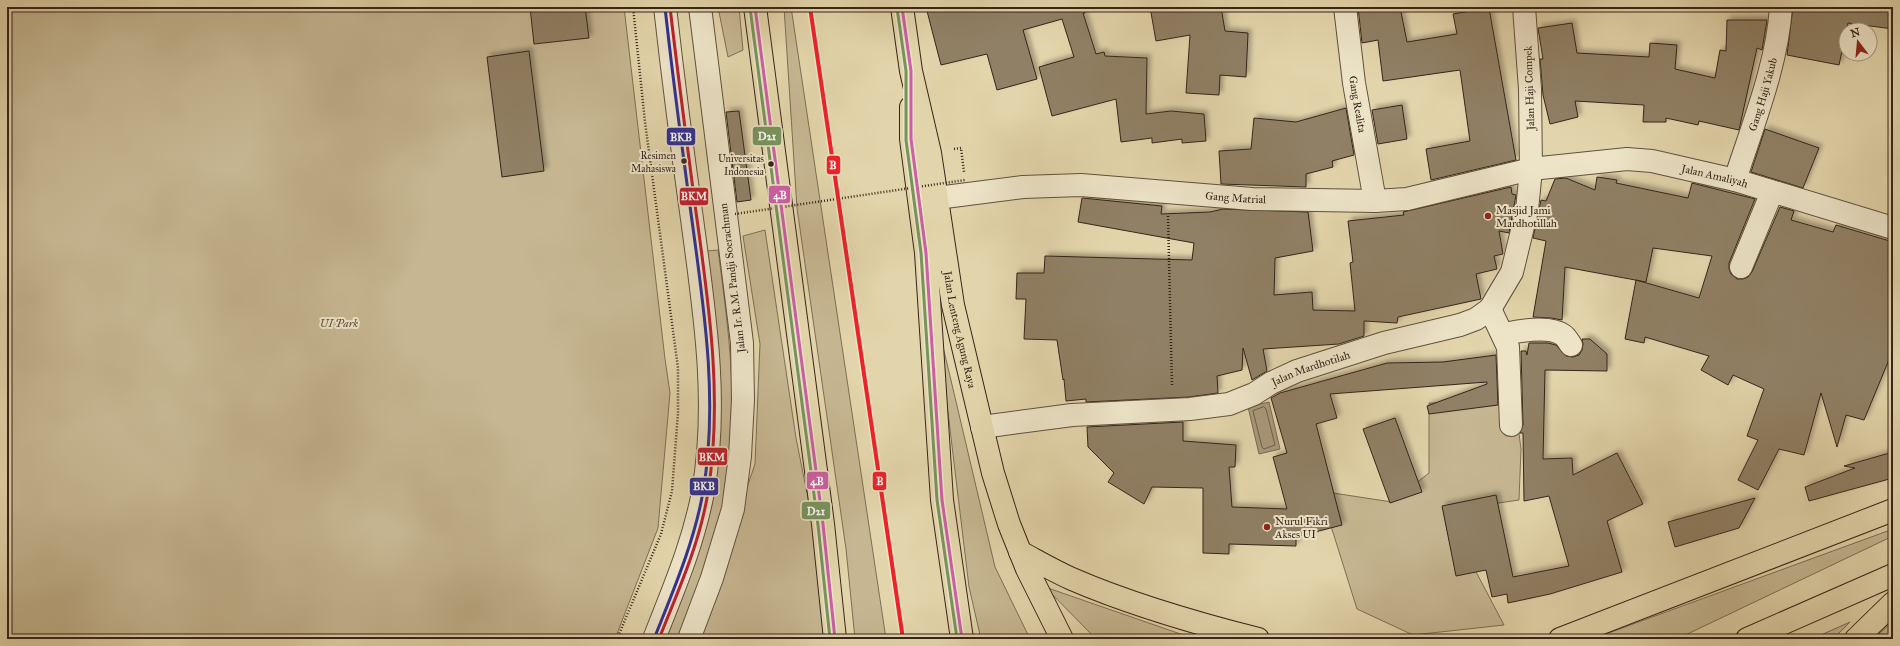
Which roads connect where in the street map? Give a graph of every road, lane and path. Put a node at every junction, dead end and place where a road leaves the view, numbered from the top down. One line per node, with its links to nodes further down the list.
1 (634, 7): 33 (path)
2 (665, 7): 12 (street)
3 (700, 7): 10 (street, Jalan Ir. R.M. Pandji Soerachman)
4 (755, 7): 36 (main road)
5 (902, 7): 9 (main road, Jalan Lenteng Agung Raya)
6 (1345, 7): 18 (street, Gang Realita)
7 (1524, 7): 13 (street, Jalan Haji Compek)
8 (1781, 7): 14 (street, Gang Haji Yakub)
9 (911, 71): 17 (main road, Jalan Lenteng Agung Raya); 37 (main road)
10 (716, 142): 12 (street); 35 (street, Jalan Ir. R.M. Pandji Soerachman)
11 (960, 148): 19 (path, bridge)
12 (682, 149): 34 (street)
13 (1531, 169): 14 (street, Jalan Amaliyah); 18 (street, Gang Matrial); 22 (street, Jalan Mardhotilah)
14 (1735, 180): 15 (street, Jalan Amaliyah)
15 (1772, 192): 20 (street, Jalan Amaliyah); 21 (street)
16 (1168, 194): 17 (street, Gang Matrial); 18 (street, Gang Matrial); 25 (path)
17 (937, 198): 27 (main road, Jalan Lenteng Agung Raya)
18 (1375, 201)
19 (735, 214)
20 (1893, 228)
21 (1740, 267)
22 (1490, 309): 23 (street); 25 (street, Jalan Mardhotilah)
23 (1504, 334): 24 (street); 26 (street)
24 (1571, 345)
25 (1172, 409): 27 (street, Jalan Mardhotilah)
26 (1511, 425)
27 (982, 427): 29 (main road, Jalan Lenteng Agung Raya)
28 (1893, 510): 32 (main road)
29 (1020, 552): 38 (main road, Jalan Lenteng Agung Raya); 39 (main road)
30 (1893, 575): 42 (main road)
31 (1893, 603): 43 (main road)
32 (1597, 626): 40 (main road); 41 (main road)
33 (617, 639)
34 (654, 639)
35 (689, 639)
36 (835, 639)
37 (962, 639)
38 (1062, 639)
39 (1258, 639)
40 (1541, 639)
41 (1560, 639)
42 (1747, 639)
43 (1856, 639)

